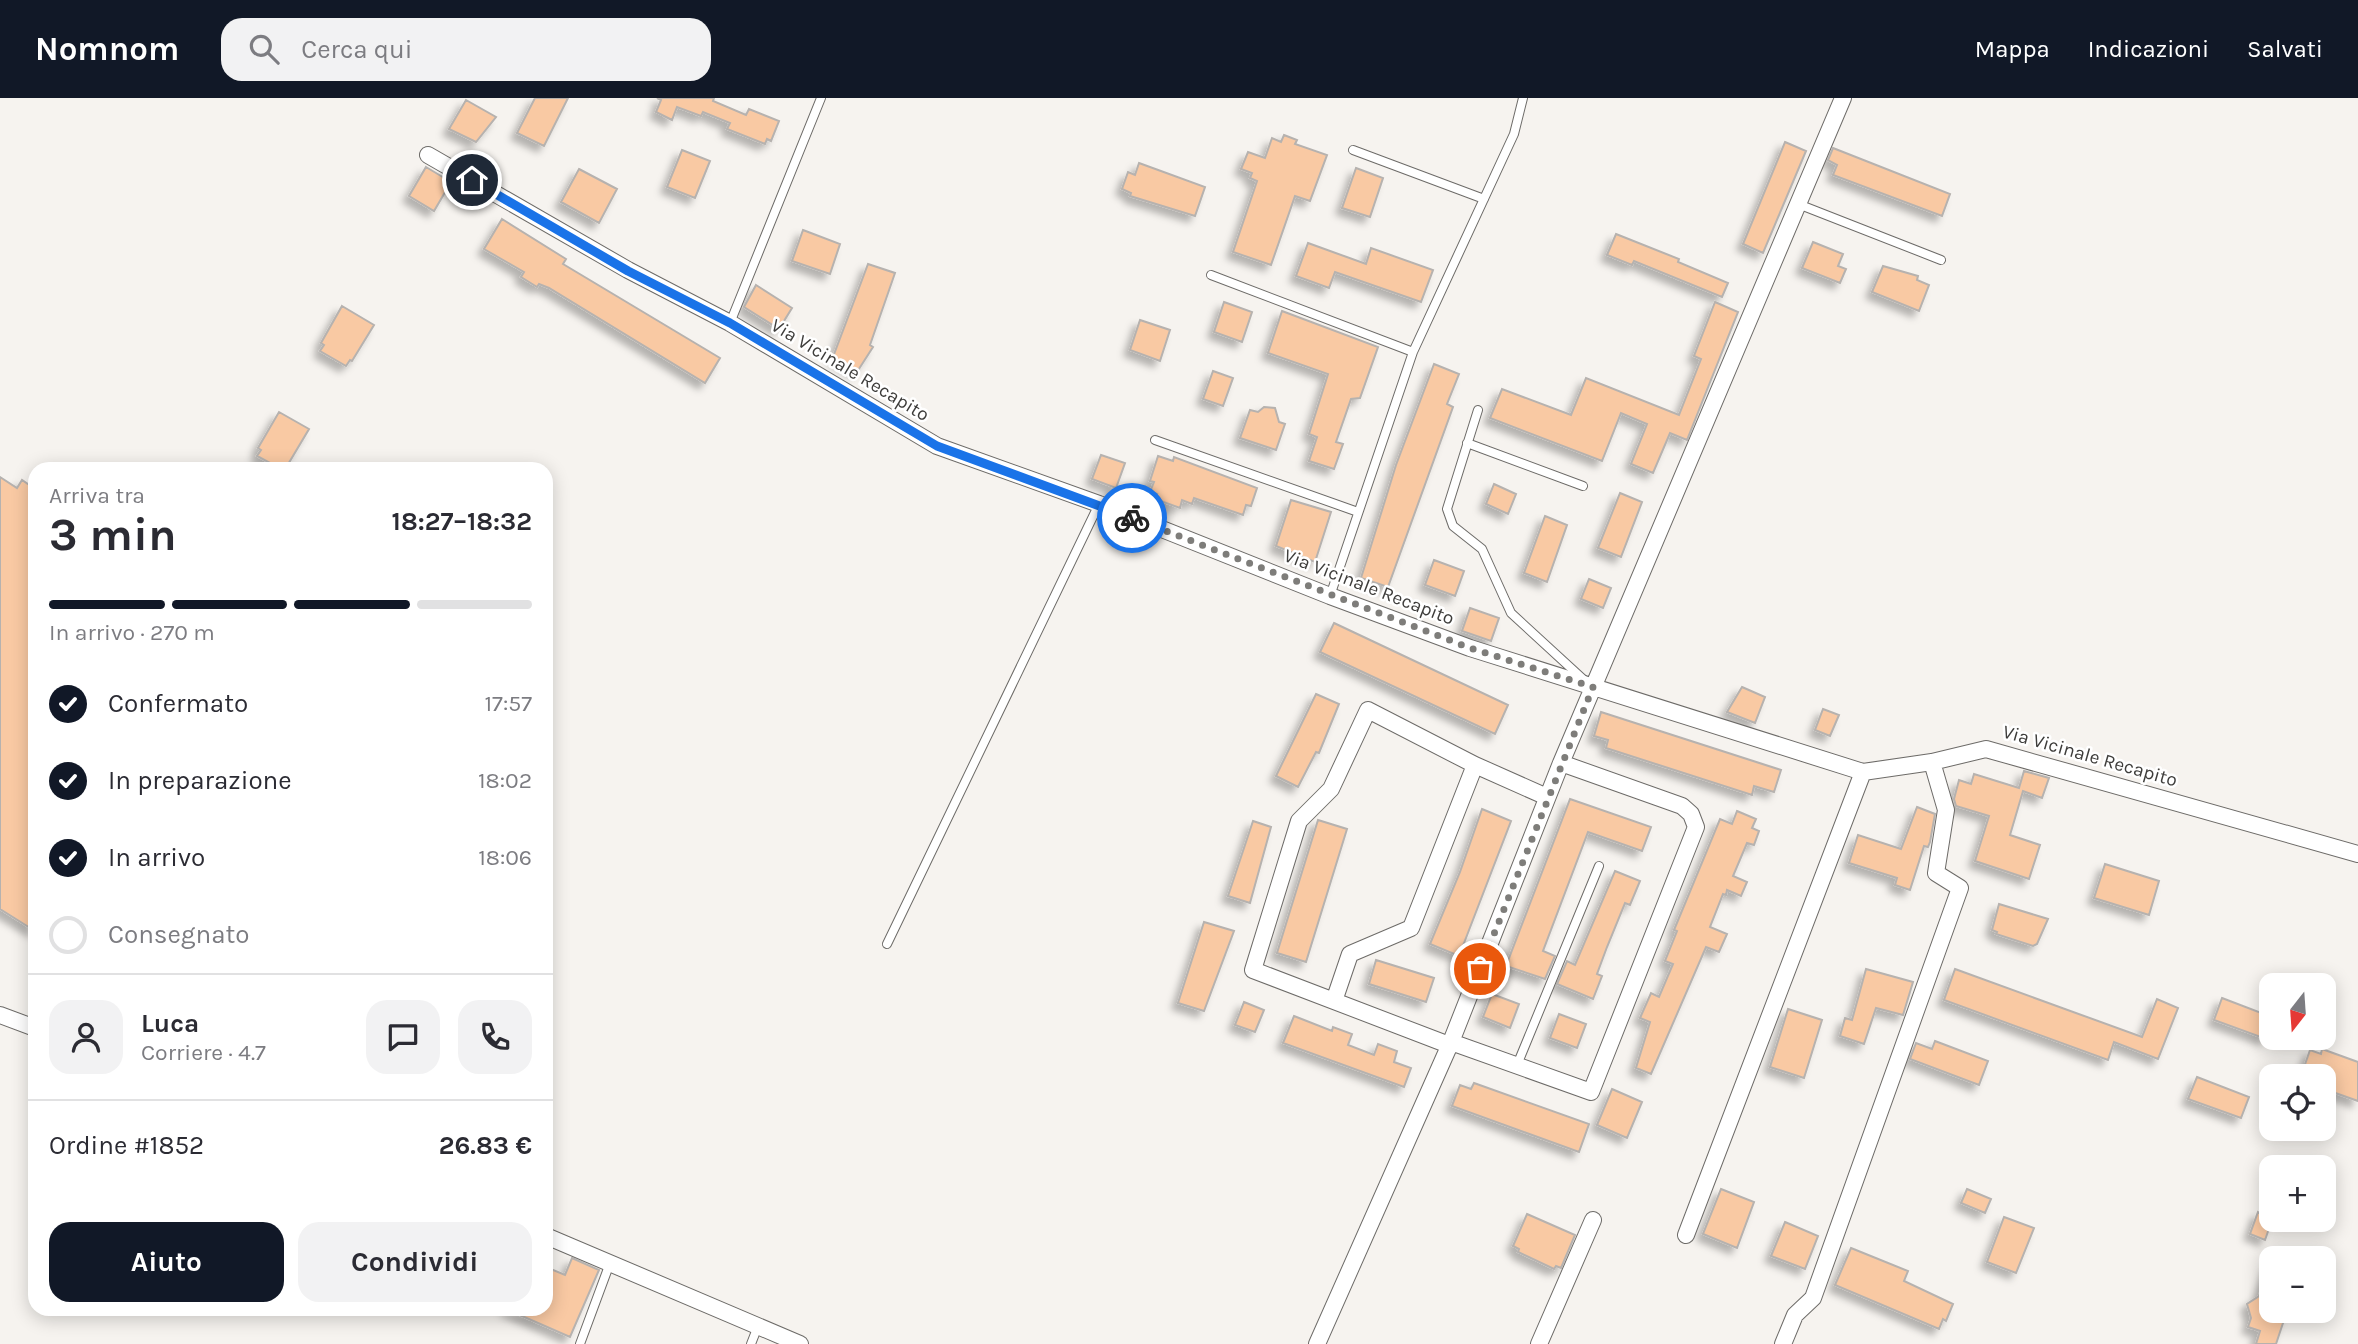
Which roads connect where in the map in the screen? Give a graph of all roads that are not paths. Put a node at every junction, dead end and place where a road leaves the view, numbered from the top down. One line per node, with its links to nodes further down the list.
1 (821, 98): 10 (lane)
2 (1522, 98): 6 (lane)
3 (1843, 98): 7 (street)
4 (1353, 150): 6 (lane)
5 (428, 155): 10 (street, Via Vicinale Recapito)
6 (1484, 198): 11 (lane)
7 (1798, 204): 8 (lane); 19 (street)
8 (1941, 260)
9 (1211, 275): 11 (lane)
10 (730, 323): 16 (street, Via Vicinale Recapito)
11 (1413, 352): 17 (lane)
12 (1478, 410): 14 (lane)
13 (1155, 440): 17 (lane)
14 (1467, 443): 15 (lane); 19 (lane)
15 (1583, 486)
16 (1099, 504): 18 (street, Via Vicinale Recapito); 27 (lane)
17 (1358, 512): 18 (lane)
18 (1330, 596): 19 (street, Via Vicinale Recapito)
19 (1593, 687): 21 (street); 23 (street, Via Vicinale Recapito)
20 (1932, 762): 23 (street, Via Vicinale Recapito); 25 (street, Via Vicinale Recapito); 43 (street)
21 (1561, 763): 24 (street); 32 (street)
22 (1475, 765): 24 (street); 28 (street); 28 (street)
23 (1863, 772): 34 (street)
24 (1547, 797): 31 (street)
25 (2358, 854)
26 (1599, 866): 32 (lane)
27 (887, 943)
28 (1334, 1001): 31 (street)
29 (0, 1015): 30 (street)
30 (28, 1025)
31 (1450, 1044): 32 (street); 41 (street)
32 (1517, 1065)
33 (1593, 1220): 42 (street)
34 (1686, 1235)
35 (553, 1239): 36 (street)
36 (610, 1263): 37 (street); 38 (lane)
37 (758, 1326): 39 (lane); 40 (street)
38 (580, 1344)
39 (751, 1344)
40 (800, 1344)
41 (1317, 1344)
42 (1539, 1344)
43 (1783, 1344)

